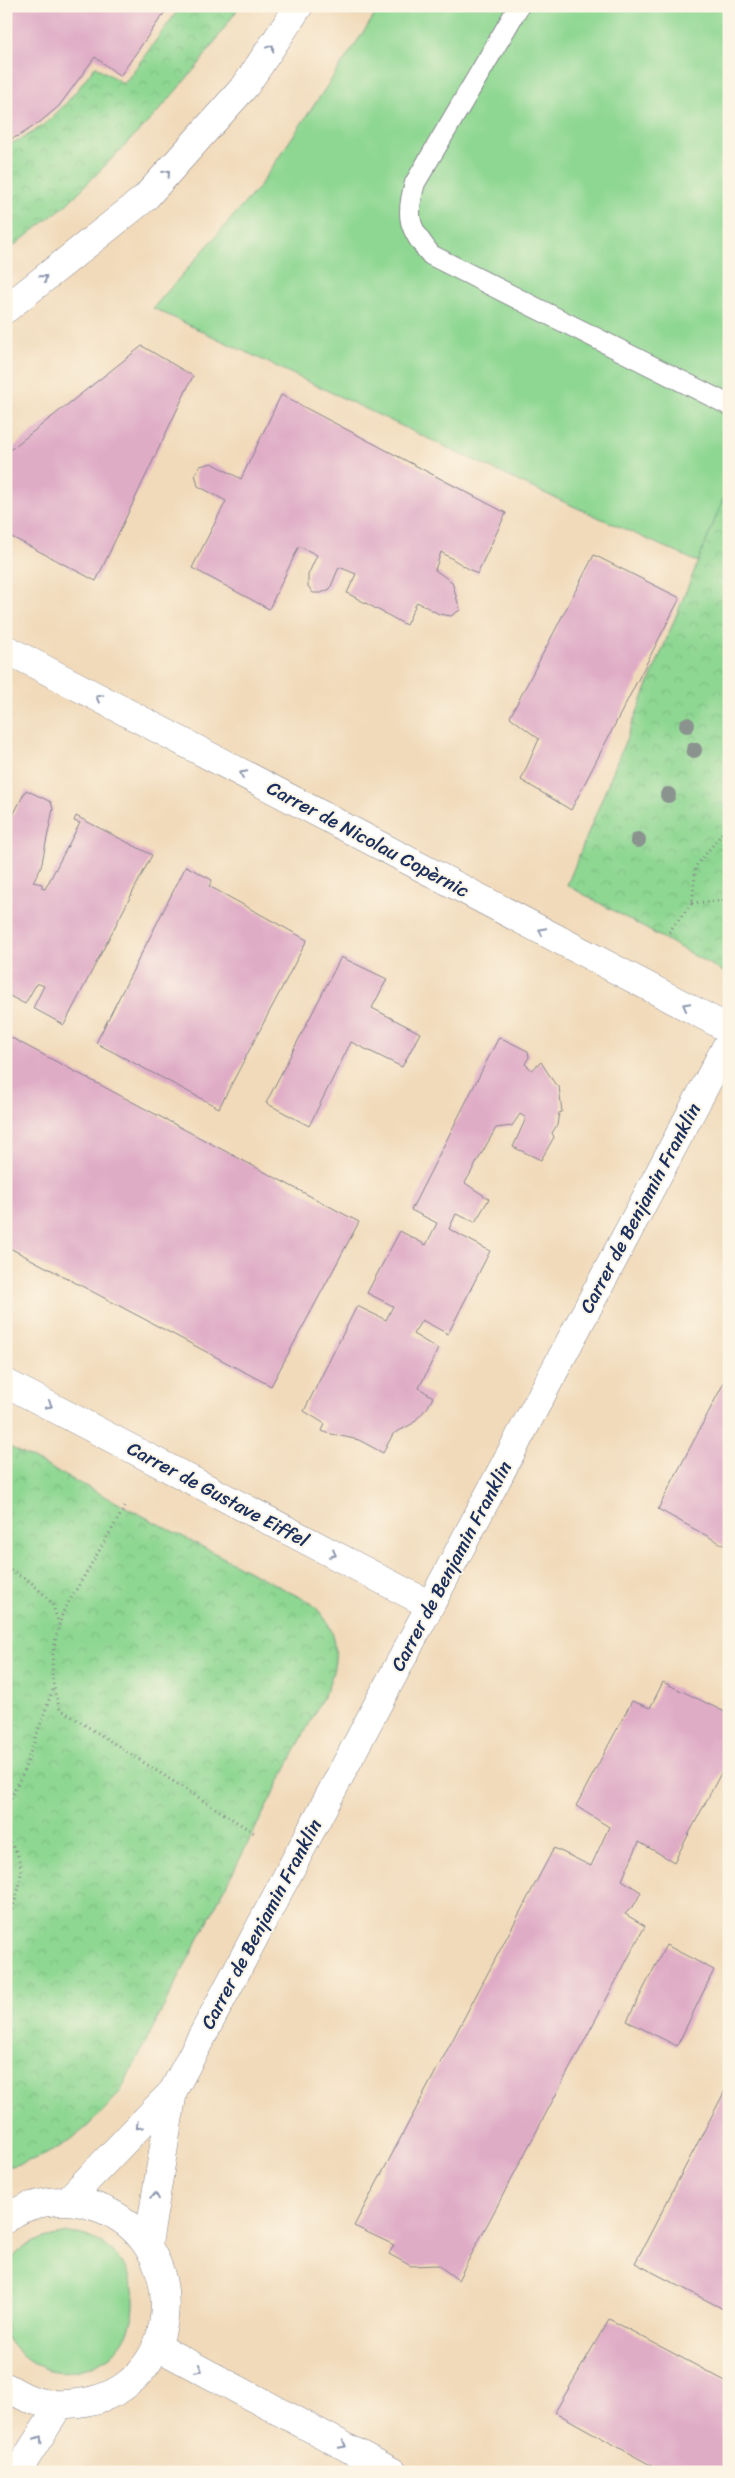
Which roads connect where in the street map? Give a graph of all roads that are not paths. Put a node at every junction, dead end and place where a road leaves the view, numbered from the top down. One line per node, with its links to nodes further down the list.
1 (519, 6): 4 (lane)
2 (298, 7): 3 (street, one-way to 2)
3 (6, 309)
4 (729, 405)
5 (6, 649): 6 (street, Carrer de Nicolau Copèrnic, one-way to 5)
6 (729, 1029)
7 (729, 1041): 9 (street, Carrer de Benjamin Franklin)
8 (6, 1382): 9 (street, Carrer de Gustave Eiffel, one-way to 9)
9 (430, 1604): 10 (street, Carrer de Benjamin Franklin)
10 (173, 2090): 11 (street, Carrer de Benjamin Franklin, one-way to 11); 13 (street, Carrer de Benjamin Franklin, one-way to 10)
11 (68, 2200): 12 (street); 13 (street)
12 (7, 2217)
13 (148, 2244): 14 (street)
14 (156, 2346): 16 (street); 18 (street, one-way to 18)
15 (6, 2387): 16 (street)
16 (60, 2405): 17 (street, one-way to 16)
17 (17, 2472)
18 (394, 2472)

